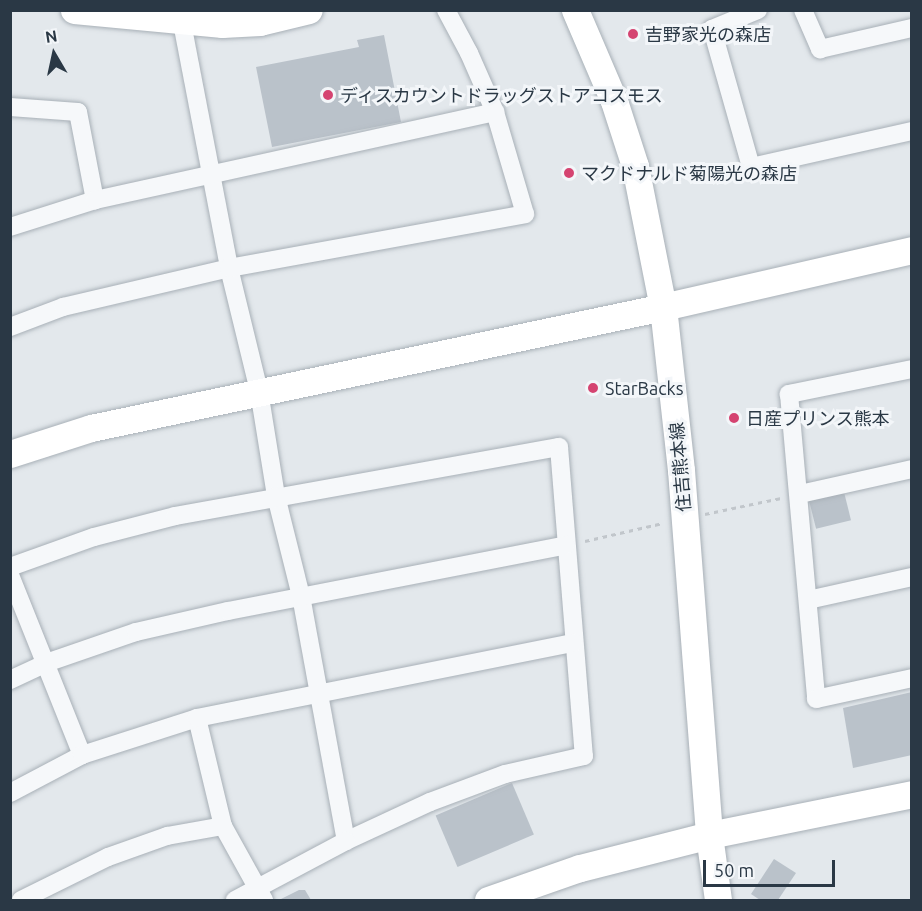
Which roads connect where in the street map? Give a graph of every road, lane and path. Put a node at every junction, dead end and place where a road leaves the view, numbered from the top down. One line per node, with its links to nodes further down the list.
1 (74, 10): 7 (street)
2 (309, 10): 7 (street)
3 (446, 10): 10 (street)
4 (575, 10): 17 (street, 住吉熊本線)
5 (758, 10): 11 (street)
6 (803, 10): 8 (street)
7 (182, 22): 12 (street)
8 (912, 28)
9 (10, 107): 13 (street)
10 (495, 112): 12 (street); 16 (street)
11 (912, 130)
12 (210, 173): 13 (street); 16 (street)
13 (95, 200): 14 (street)
14 (10, 227)
15 (912, 250): 17 (street)
16 (229, 268): 18 (street); 20 (street)
17 (663, 308): 20 (street); 41 (street, 住吉熊本線)
18 (10, 327)
19 (912, 369): 23 (street)
20 (259, 392): 21 (street); 24 (street)
21 (10, 454)
22 (912, 469): 23 (street)
23 (800, 494): 30 (street)
24 (276, 496): 25 (street); 26 (street); 29 (street)
25 (566, 545): 29 (street); 31 (street)
26 (10, 567)
27 (10, 575): 32 (street)
28 (912, 577): 30 (street)
29 (301, 596): 32 (street); 35 (street)
30 (808, 600): 33 (street)
31 (574, 643): 35 (street); 42 (street)
32 (46, 663): 34 (street); 37 (street)
33 (912, 678)
34 (10, 680)
35 (318, 696): 36 (street); 42 (street)
36 (197, 718): 37 (street); 40 (street)
37 (82, 755): 38 (street)
38 (10, 793)
39 (912, 794): 41 (street)
40 (223, 826): 43 (street); 44 (street)
41 (710, 834): 46 (street); 47 (street, 住吉熊本線)
42 (346, 841): 43 (street)
43 (260, 895): 45 (street)
44 (21, 900)
45 (235, 900)
46 (488, 900)
47 (718, 900)

